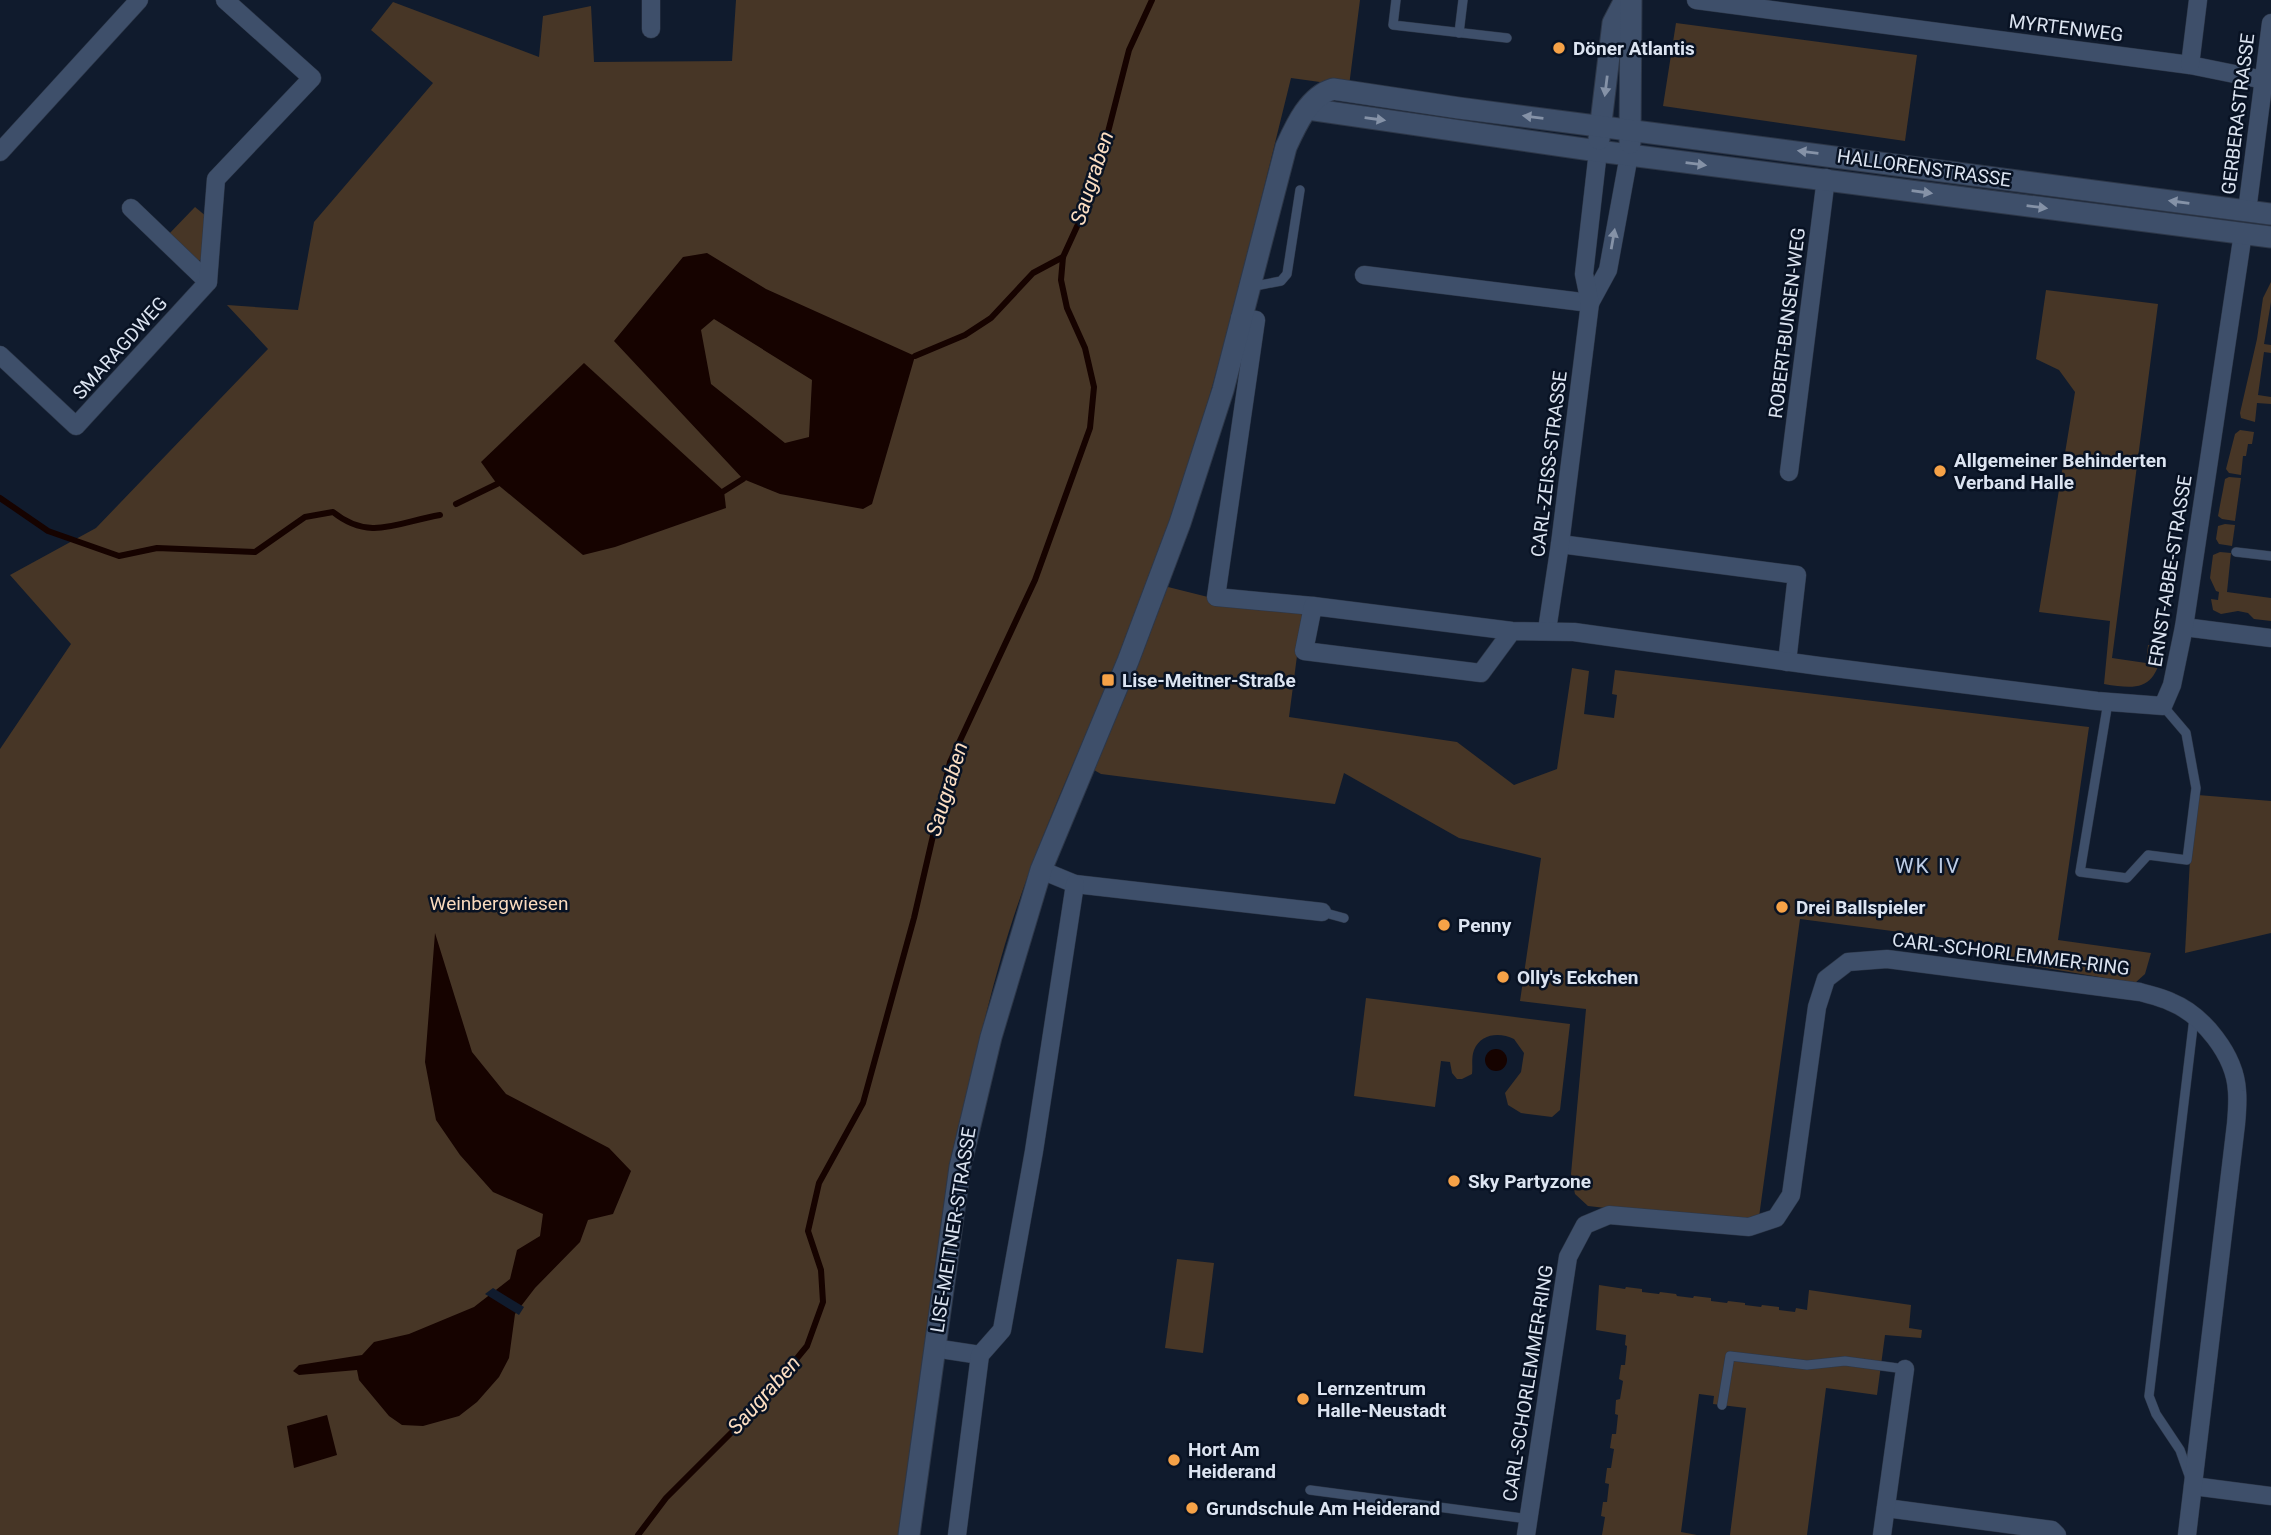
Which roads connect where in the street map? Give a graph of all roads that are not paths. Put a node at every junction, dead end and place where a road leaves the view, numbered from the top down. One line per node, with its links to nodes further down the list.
1 (139, 0): 20 (street)
2 (225, 0): 30 (street)
3 (651, 0): 10 (street)
4 (1396, 0): 11 (lane)
5 (1463, 0): 11 (lane)
6 (1628, 0): 17 (street, one-way to 17); 18 (street)
7 (1696, 0): 13 (street, MYRTENWEG)
8 (2198, 0): 13 (street)
9 (2271, 23): 14 (street, GERBERASTRASSE)
10 (650, 29)
11 (1459, 33): 12 (lane)
12 (1507, 38)
13 (2190, 65): 14 (street, MYRTENWEG)
14 (2263, 80): 15 (street, GERBERASTRASSE)
15 (2266, 107): 25 (street, GERBERASTRASSE)
16 (1308, 109): 17 (street, HALLORENSTRASSE, one-way to 16); 19 (street, HALLORENSTRASSE, one-way to 19); 31 (street, LISE-MEITNER-STRASSE)
17 (1601, 126): 18 (street, HALLORENSTRASSE); 19 (street)
18 (1632, 130): 21 (street); 25 (street, HALLORENSTRASSE, one-way to 18)
19 (1598, 151): 21 (street, HALLORENSTRASSE); 32 (street, CARL-ZEISS-STRASSE)
20 (0, 152)
21 (1629, 155): 22 (street, HALLORENSTRASSE, one-way to 22); 32 (street, CARL-ZEISS-STRASSE, one-way to 21)
22 (1826, 178): 27 (street, HALLORENSTRASSE, one-way to 27); 35 (street, ROBERT-BUNSEN-WEG)
23 (1300, 190): 31 (lane)
24 (131, 208): 30 (street)
25 (2247, 211): 26 (street, HALLORENSTRASSE); 27 (street)
26 (2271, 214)
27 (2243, 233): 28 (street, HALLORENSTRASSE); 40 (street, ERNST-ABBE-STRASSE)
28 (2271, 237)
29 (1364, 275): 32 (street)
30 (208, 282): 34 (street, SMARAGDWEG)
31 (1249, 288): 33 (street, LISE-MEITNER-STRASSE)
32 (1590, 303): 36 (street, CARL-ZEISS-STRASSE)
33 (1240, 318): 39 (street); 47 (street, LISE-MEITNER-STRASSE)
34 (0, 355)
35 (1789, 472)
36 (1560, 544): 41 (street, CARL-ZEISS-STRASSE); 44 (street)
37 (2236, 552): 38 (lane)
38 (2271, 556)
39 (1312, 606): 42 (street); 42 (street)
40 (2184, 627): 43 (street); 46 (street, ERNST-ABBE-STRASSE)
41 (1547, 630): 42 (street); 44 (street)
42 (1512, 631)
43 (2271, 638)
44 (1787, 662): 45 (street)
45 (2108, 702): 46 (street); 46 (lane)
46 (2162, 706)
47 (1041, 870): 48 (street); 52 (street, LISE-MEITNER-STRASSE)
48 (1075, 884): 49 (street); 53 (street)
49 (1322, 912): 50 (lane)
50 (1344, 918)
51 (2194, 1016): 56 (lane, CARL-SCHORLEMMER-RING); 56 (street, CARL-SCHORLEMMER-RING); 60 (street, CARL-SCHORLEMMER-RING)
52 (934, 1348): 53 (street, LISE-MEITNER-STRASSE); 61 (street, LISE-MEITNER-STRASSE)
53 (980, 1355): 62 (street)
54 (1905, 1368): 55 (lane); 59 (street)
55 (1722, 1405)
56 (2193, 1486): 58 (street); 65 (street, CARL-SCHORLEMMER-RING)
57 (1310, 1490): 60 (lane)
58 (2271, 1496)
59 (1886, 1508): 63 (street); 64 (street)
60 (1527, 1527)
61 (909, 1535)
62 (957, 1535)
63 (1882, 1535)
64 (2057, 1535)
65 (2187, 1535)

